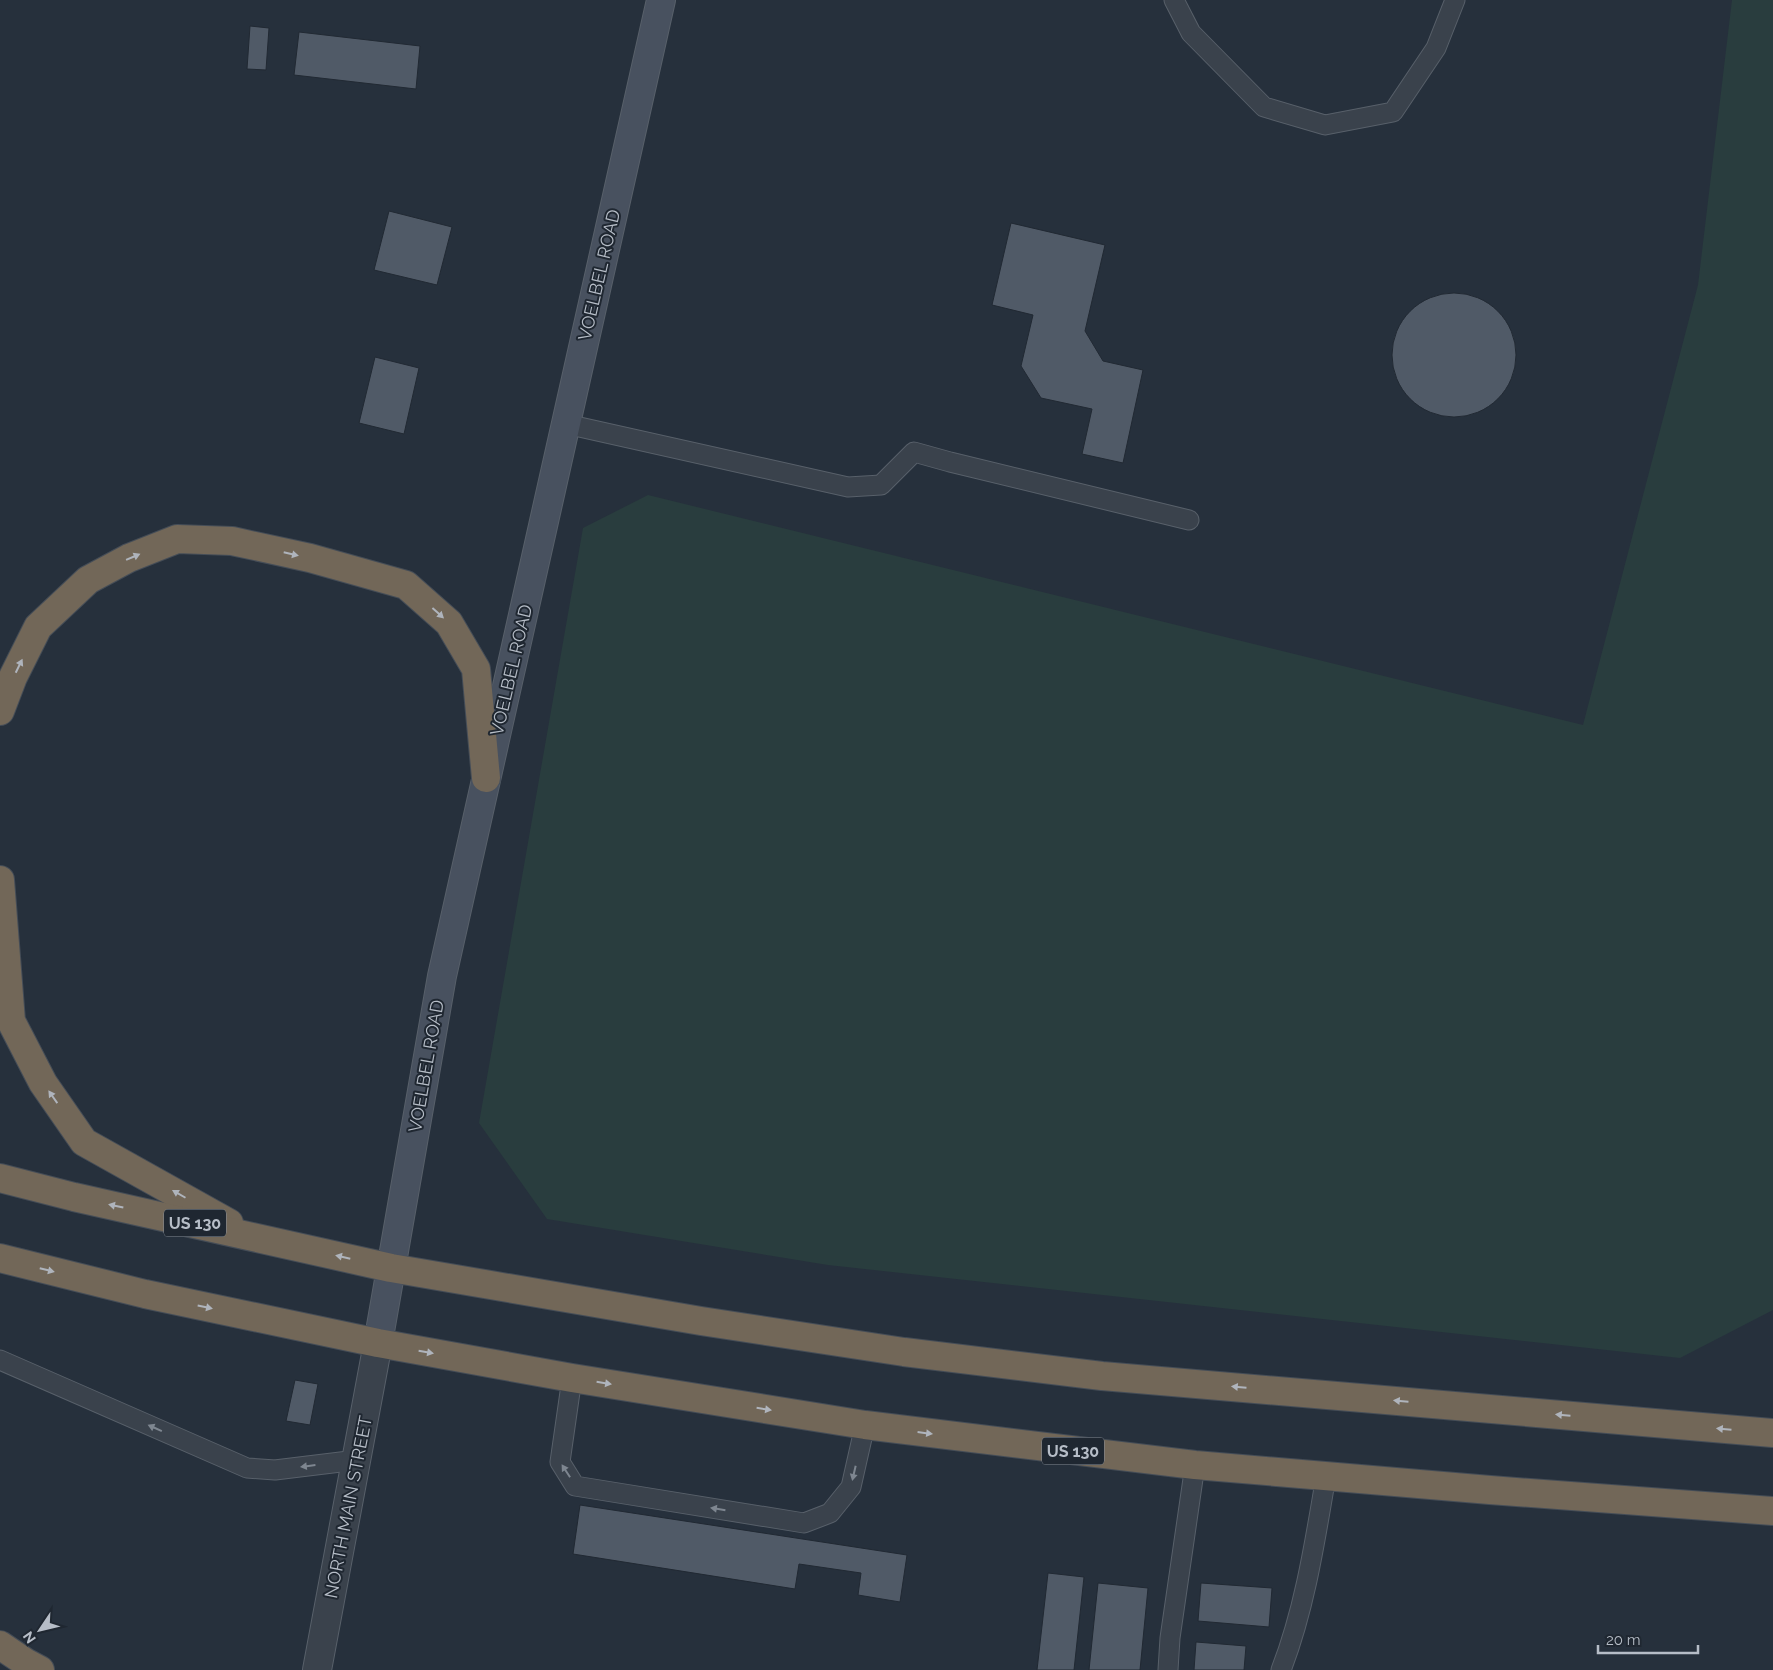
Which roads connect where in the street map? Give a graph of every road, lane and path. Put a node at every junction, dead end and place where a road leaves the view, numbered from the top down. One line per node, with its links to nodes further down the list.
1 (661, 0): 4 (street, VOELBEL ROAD)
2 (1174, 0): 3 (lane)
3 (1455, 0)
4 (566, 424): 5 (lane); 7 (street, VOELBEL ROAD)
5 (1189, 520)
6 (0, 711): 7 (highway, one-way to 7)
7 (486, 778): 12 (street, VOELBEL ROAD)
8 (0, 880): 10 (highway, one-way to 8)
9 (0, 1178): 10 (highway, US 130, one-way to 9)
10 (252, 1236): 12 (highway, US 130, one-way to 10)
11 (0, 1258): 13 (highway, US 130, one-way to 13)
12 (391, 1268): 13 (street, VOELBEL ROAD); 17 (highway, US 130, one-way to 12)
13 (378, 1343): 15 (highway, US 130, one-way to 15); 18 (street, NORTH MAIN STREET)
14 (0, 1360): 18 (lane, one-way to 14)
15 (572, 1378): 16 (highway, US 130, one-way to 16); 16 (lane, one-way to 15)
16 (865, 1425): 19 (highway, US 130, one-way to 19)
17 (1768, 1428)
18 (357, 1460): 24 (street, NORTH MAIN STREET)
19 (1195, 1465): 20 (highway, US 130); 25 (lane)
20 (1326, 1476): 21 (highway, US 130); 26 (lane)
21 (1773, 1511)
22 (0, 1645): 23 (highway)
23 (40, 1670)
24 (317, 1670)
25 (1168, 1670)
26 (1281, 1670)

